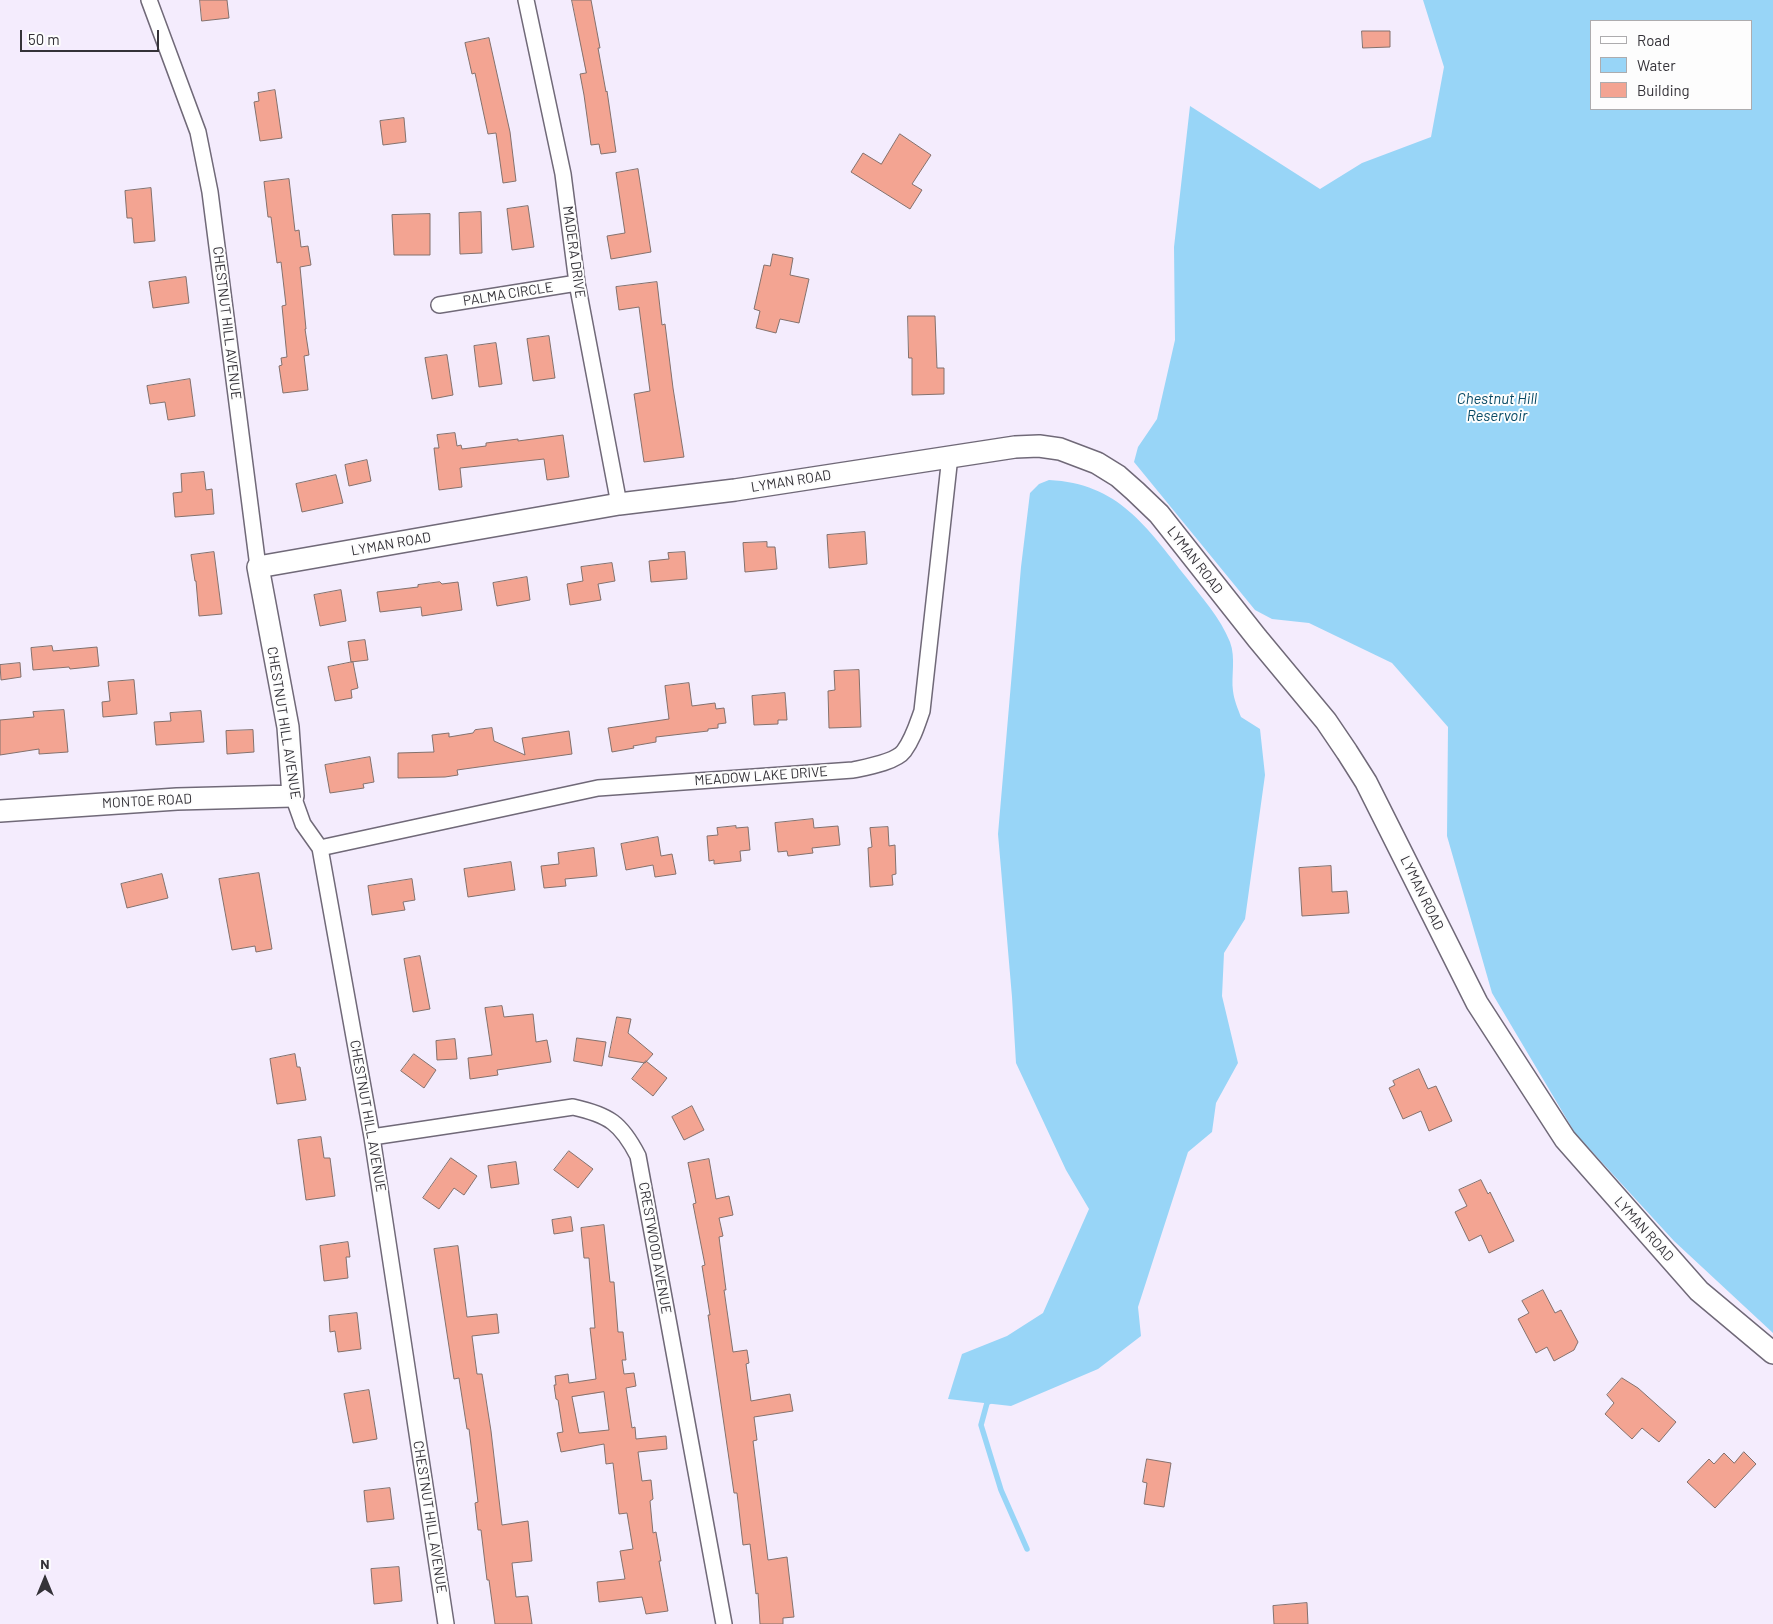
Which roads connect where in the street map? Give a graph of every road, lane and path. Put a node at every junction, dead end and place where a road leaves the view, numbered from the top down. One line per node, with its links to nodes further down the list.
1 (149, 0): 7 (street, CHESTNUT HILL AVENUE)
2 (526, 0): 3 (street, MADERA DRIVE)
3 (578, 283): 4 (street, PALMA CIRCLE); 6 (street, MADERA DRIVE)
4 (439, 305)
5 (950, 456): 6 (street, LYMAN ROAD); 10 (street, MEADOW LAKE DRIVE); 12 (street, LYMAN ROAD)
6 (619, 504): 7 (street, LYMAN ROAD)
7 (258, 567): 8 (street, CHESTNUT HILL AVENUE)
8 (293, 796): 9 (street, MONTOE ROAD); 10 (street, CHESTNUT HILL AVENUE)
9 (0, 811)
10 (320, 848): 11 (street, CHESTNUT HILL AVENUE)
11 (372, 1137): 13 (street, CHESTNUT HILL AVENUE); 14 (street, CRESTWOOD AVENUE)
12 (1773, 1353)
13 (446, 1624)
14 (724, 1624)

